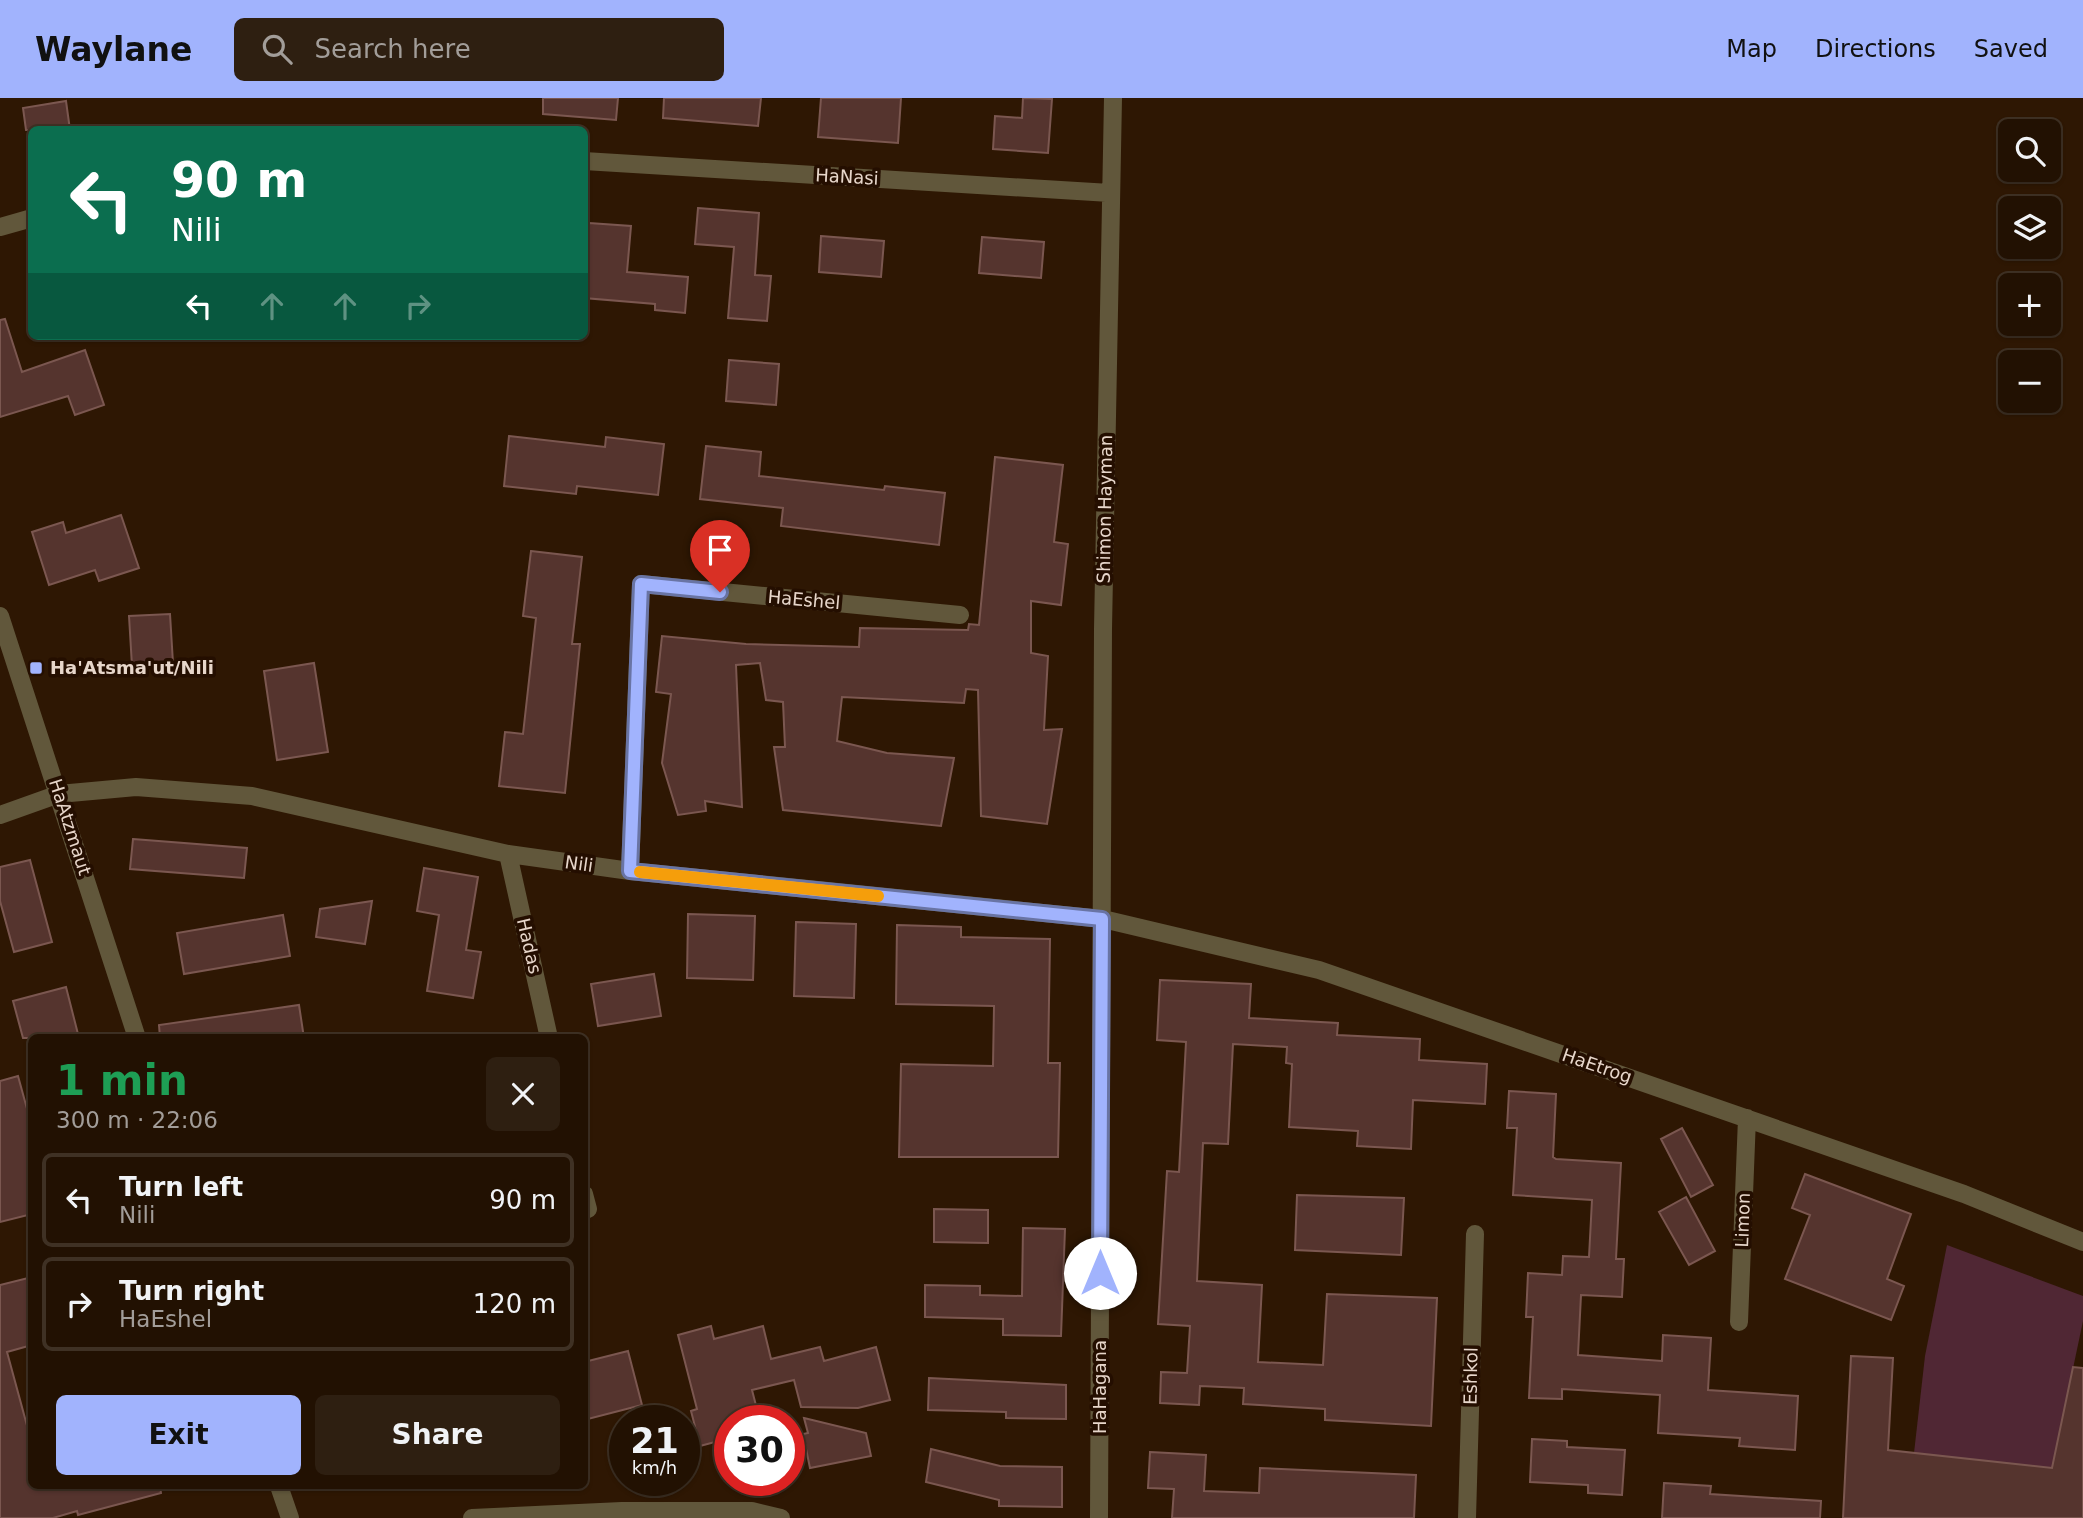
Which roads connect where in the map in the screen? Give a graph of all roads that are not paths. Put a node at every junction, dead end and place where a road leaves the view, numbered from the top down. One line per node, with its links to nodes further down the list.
1 (1113, 98): 3 (street, Shimon Hayman)
2 (588, 161): 3 (street, HaNasi)
3 (1110, 193): 12 (street, Shimon Hayman)
4 (28, 219): 5 (street)
5 (0, 227)
6 (960, 615): 11 (street, HaEshel)
7 (0, 616): 8 (street, HaAtzmaut)
8 (60, 794): 9 (street, Nili); 10 (street, Nili); 13 (street, HaAtzmaut)
9 (0, 815)
10 (508, 854): 11 (street, Nili); 14 (street, Hadas)
11 (630, 871): 12 (street, Nili)
12 (1102, 919): 15 (street, HaEtrog); 23 (street, HaHagana)
13 (136, 1034)
14 (549, 1034)
15 (1747, 1118): 17 (street, HaEtrog); 18 (street, Limon)
16 (1475, 1234): 24 (street, Eshkol)
17 (2083, 1242)
18 (1739, 1322)
19 (280, 1489): 20 (street)
20 (290, 1518)
21 (472, 1518): 22 (street)
22 (781, 1518)
23 (1099, 1518)
24 (1467, 1518)

